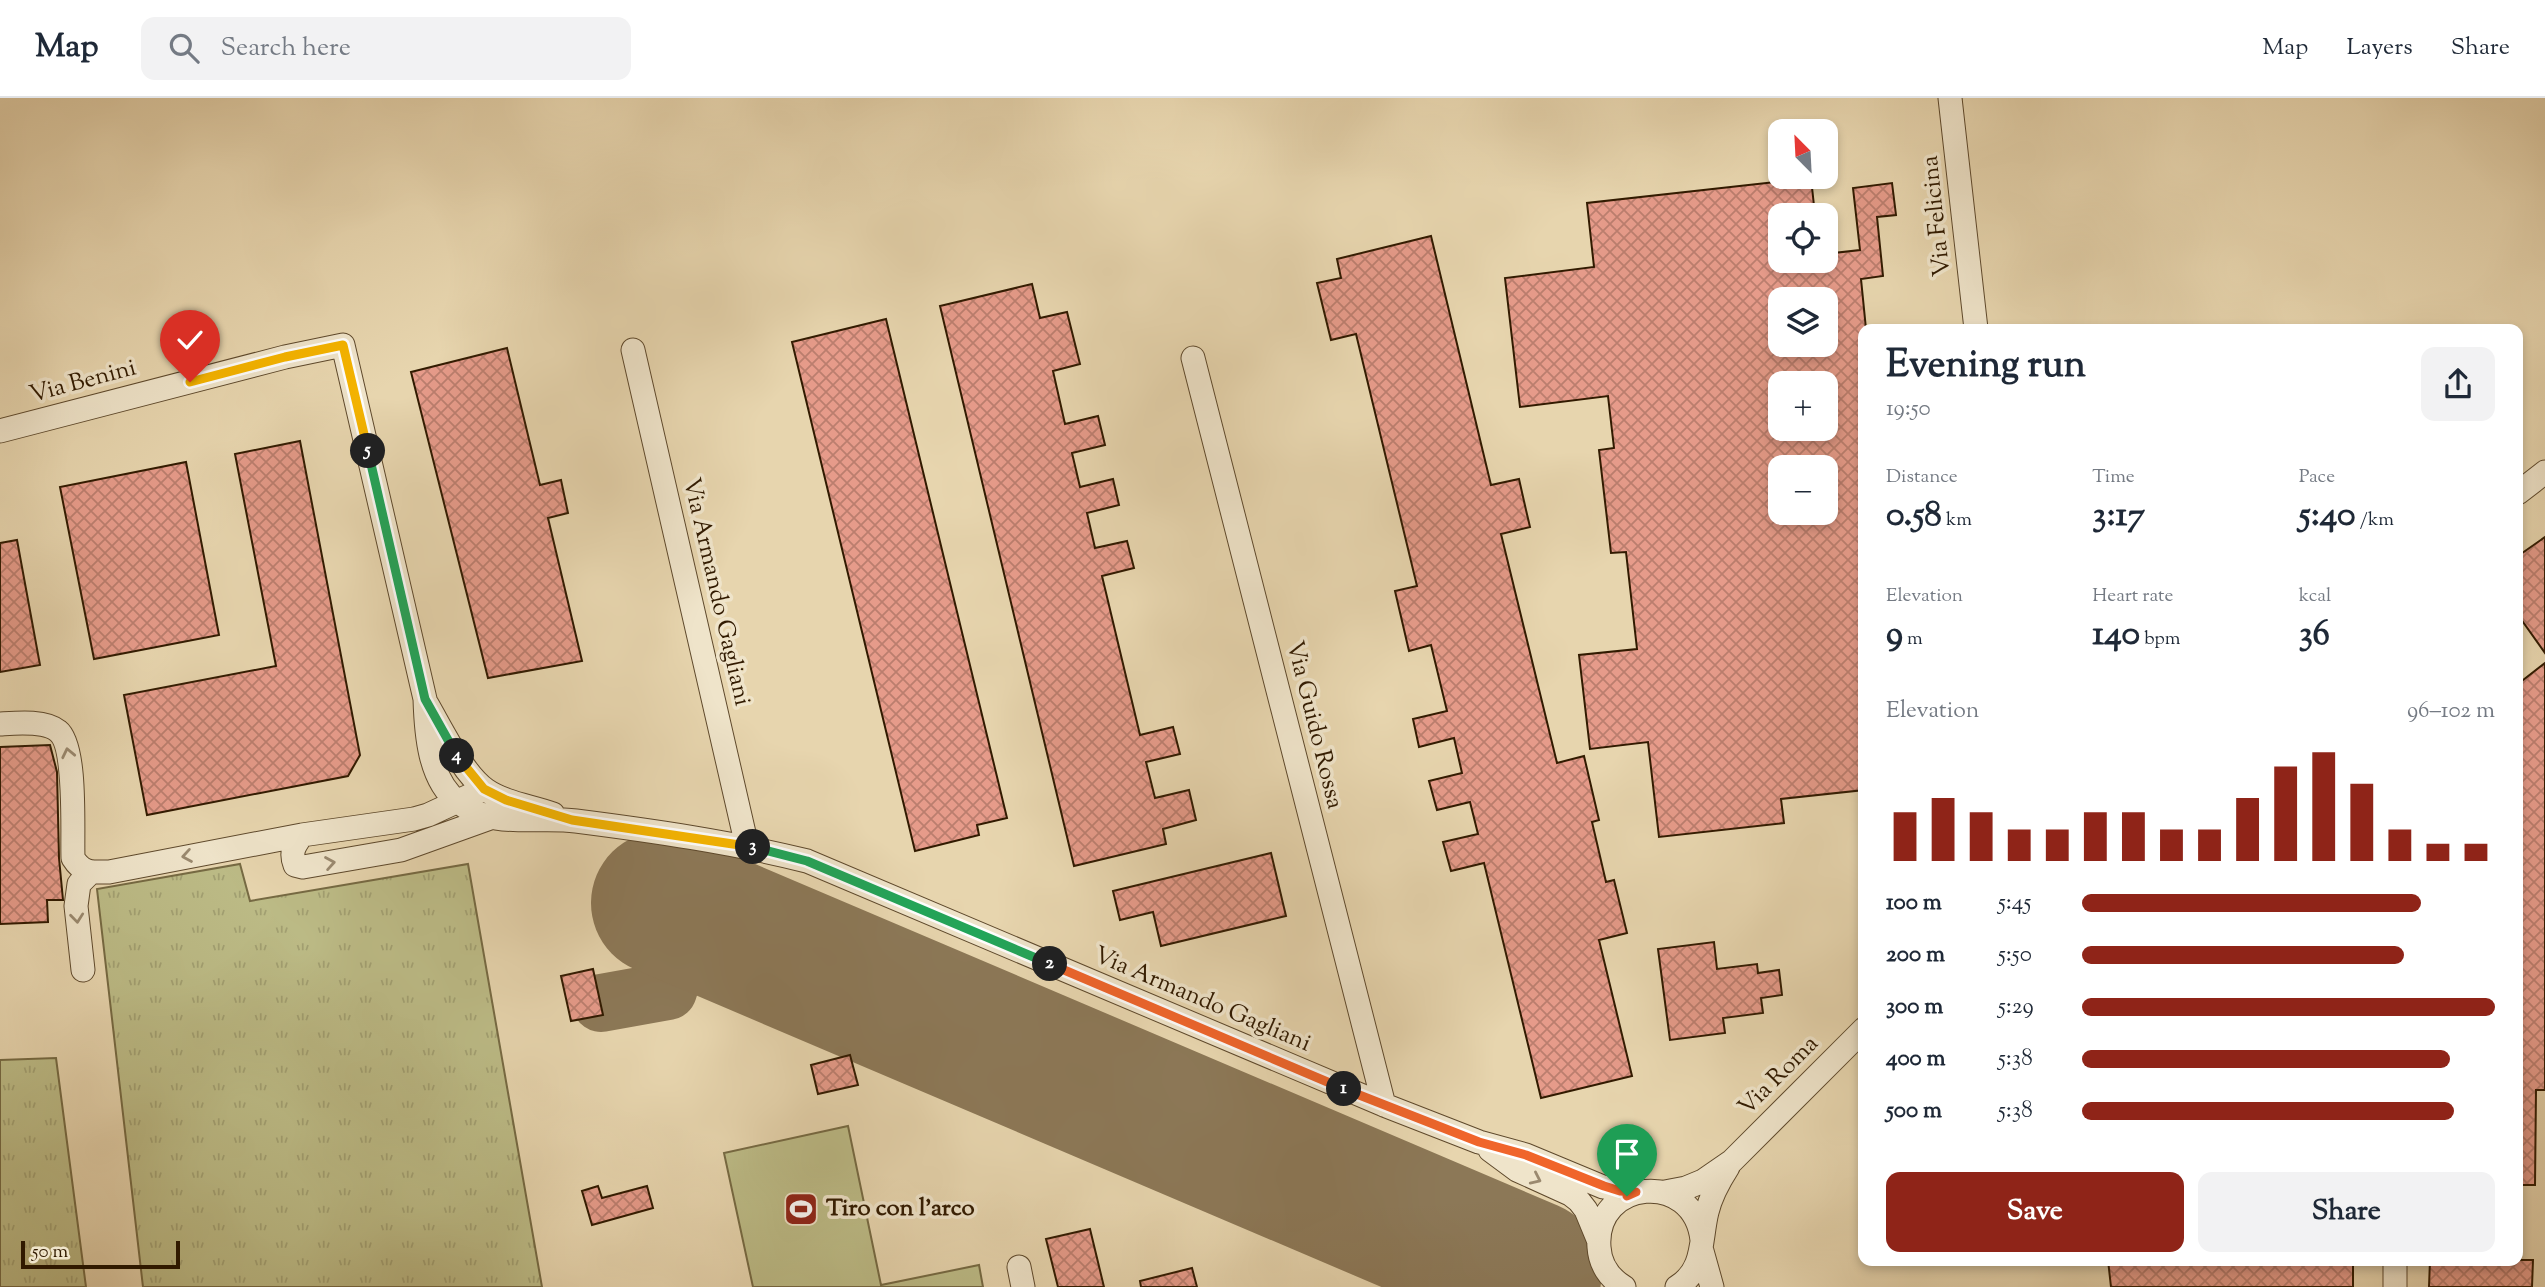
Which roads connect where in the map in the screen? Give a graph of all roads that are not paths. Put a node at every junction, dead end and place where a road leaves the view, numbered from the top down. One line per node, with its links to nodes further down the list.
1 (1951, 98): 2 (street, Via Felicina)
2 (1975, 324)
3 (343, 345): 6 (street, Via Benini); 9 (street, Via Armando Gagliani)
4 (633, 350): 16 (street, Via Armando Gagliani)
5 (1193, 358): 20 (street, Via Guido Rossa)
6 (0, 431)
7 (2545, 472): 8 (street)
8 (2523, 489)
9 (425, 699): 11 (street, Via Armando Gagliani); 12 (street, Via Armando Gagliani)
10 (0, 724): 17 (street, one-way to 10)
11 (484, 789): 12 (street); 14 (street, Via Armando Gagliani)
12 (456, 800): 13 (street, Via Armando Gagliani); 15 (street)
13 (493, 817): 14 (street, Via Armando Gagliani); 15 (street, Via Armando Gagliani, one-way to 13)
14 (572, 820): 16 (street, Via Armando Gagliani)
15 (302, 835): 17 (street, one-way to 17)
16 (747, 846): 20 (street, Via Armando Gagliani)
17 (91, 872): 18 (street, one-way to 18)
18 (83, 970)
19 (1858, 1035): 22 (street, Via Roma)
20 (1384, 1105): 21 (street, Via Armando Gagliani)
21 (1479, 1142): 23 (street, Via Armando Gagliani); 25 (street, Via Armando Gagliani, one-way to 25)
22 (1732, 1161): 24 (street, Via Roma); 26 (street, Via Roma)
23 (1636, 1192): 24 (street, Via Roma); 25 (street)
24 (1665, 1192): 26 (street)
25 (1598, 1239): 28 (street)
26 (1702, 1245): 30 (street, Via Roma); 31 (street)
27 (2395, 1266): 32 (street)
28 (1604, 1278): 29 (street)
29 (1624, 1287)
30 (1677, 1287)
31 (1712, 1287)
32 (2395, 1287)

